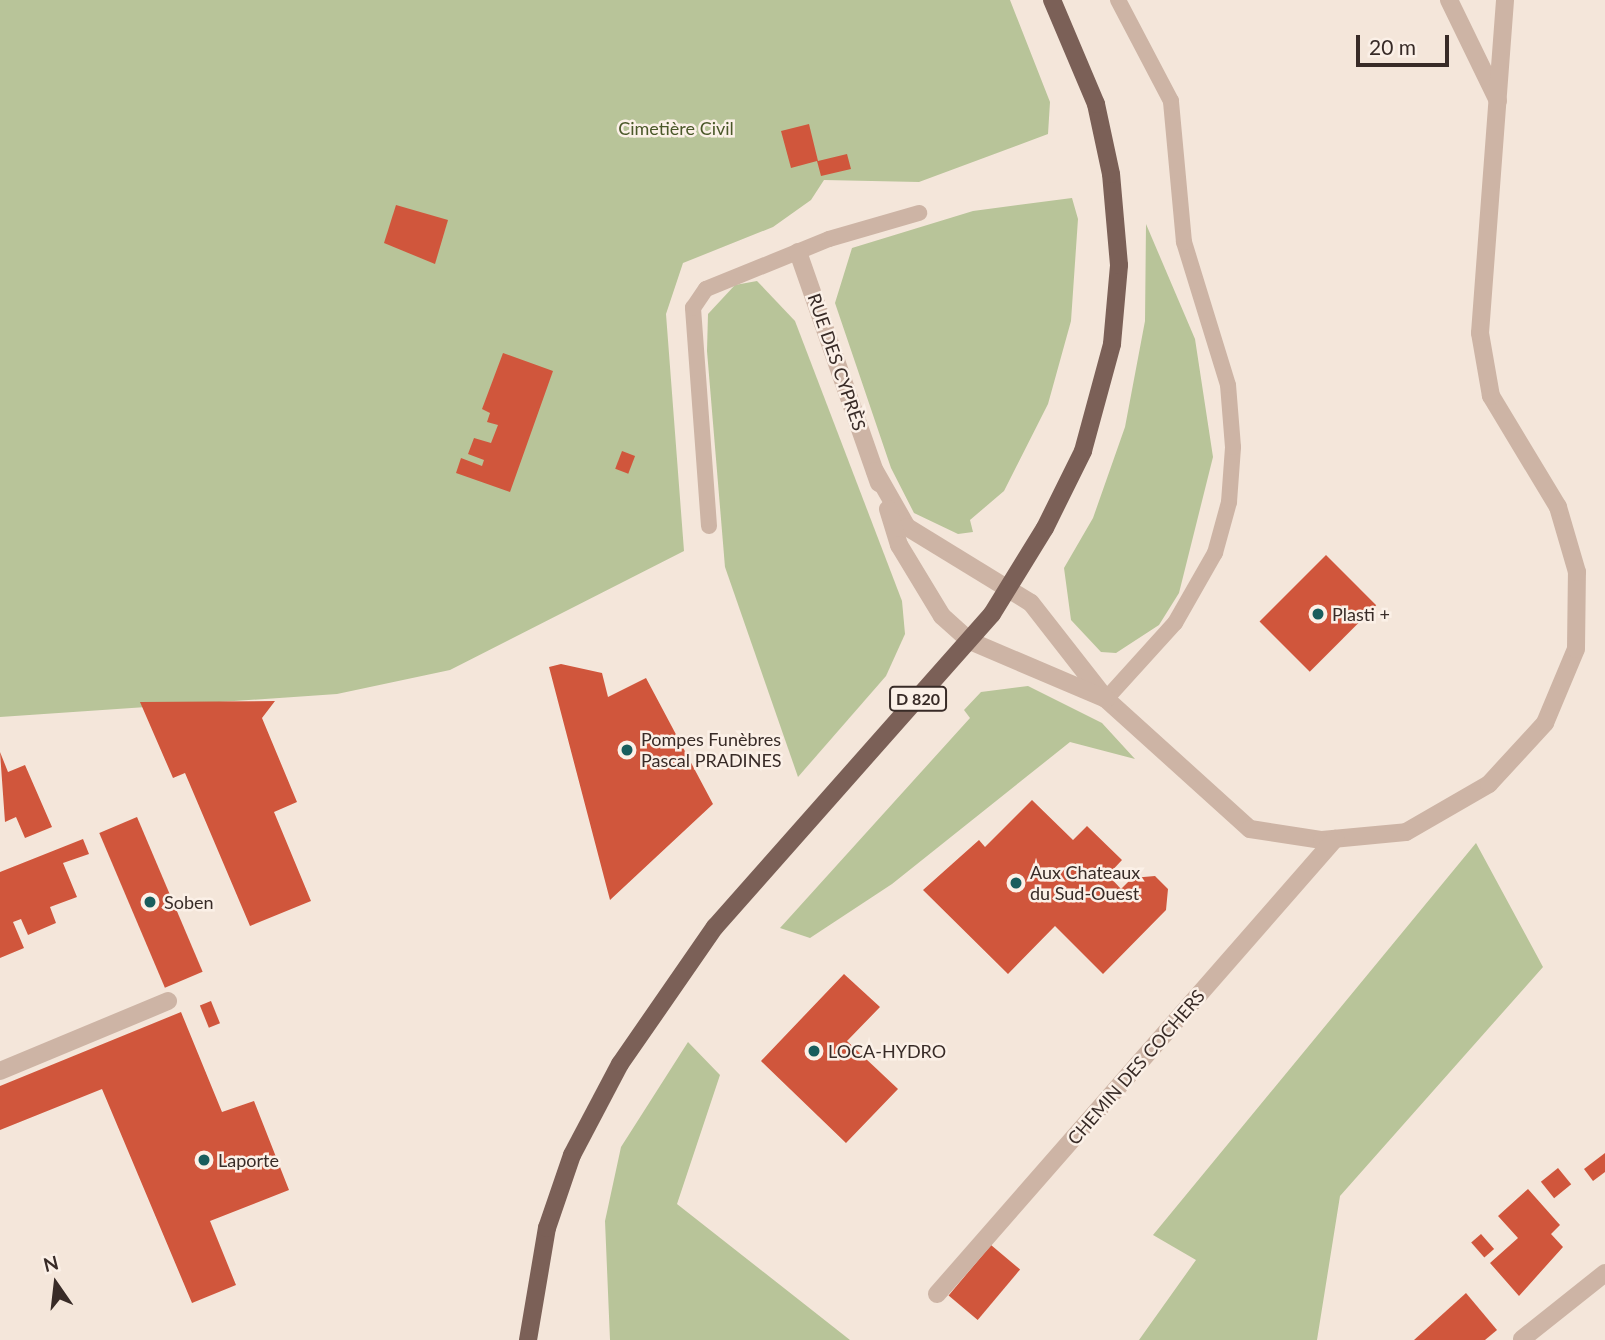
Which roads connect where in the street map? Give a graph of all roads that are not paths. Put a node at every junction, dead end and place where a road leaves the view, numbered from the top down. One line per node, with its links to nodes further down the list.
1 (1052, 0): 10 (main road, D 820)
2 (1118, 0): 12 (lane)
3 (1449, 0): 5 (street)
4 (1504, 0): 5 (street)
5 (1498, 102): 13 (street)
6 (919, 213): 7 (lane)
7 (798, 252): 8 (street, RUE DES CYPRÈS); 9 (lane)
8 (875, 471): 10 (street, RUE DES CYPRÈS); 11 (street, RUE DES CYPRÈS)
9 (709, 526)
10 (1012, 586): 11 (main road, D 820); 12 (street, RUE DES CYPRÈS)
11 (970, 642): 12 (street); 19 (main road, D 820)
12 (1107, 699): 13 (street)
13 (1335, 839): 17 (street, CHEMIN DES COCHERS)
14 (168, 1001): 15 (street)
15 (0, 1071)
16 (1605, 1273): 18 (street)
17 (937, 1294)
18 (1522, 1339)
19 (528, 1340)

